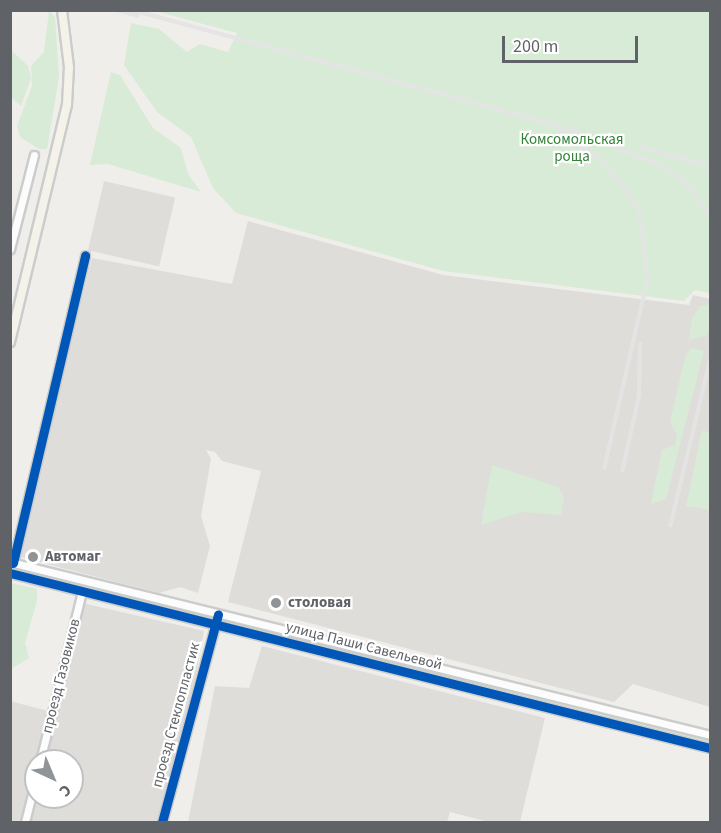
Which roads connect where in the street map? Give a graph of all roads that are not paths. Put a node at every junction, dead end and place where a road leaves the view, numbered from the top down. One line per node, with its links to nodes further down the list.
1 (62, 10): 5 (main road)
2 (34, 155): 3 (street)
3 (10, 249)
4 (86, 255): 6 (street)
5 (10, 342)
6 (12, 562): 9 (street, улица Паши Савельевой)
7 (10, 573): 8 (street, улица Паши Савельевой)
8 (82, 591): 11 (street, улица Паши Савельевой); 19 (street, проезд Газовиков)
9 (197, 609): 10 (street, улица Паши Савельевой); 11 (street)
10 (218, 614): 12 (street, проезд Стеклопластик); 13 (street, улица Паши Савельевой)
11 (194, 619): 12 (street, улица Паши Савельевой)
12 (215, 624): 14 (street, улица Паши Савельевой); 20 (street, проезд Стеклопластик)
13 (502, 684): 14 (street); 15 (street, улица Паши Савельевой)
14 (499, 694): 16 (street, улица Паши Савельевой)
15 (606, 710): 16 (street); 17 (street, улица Паши Савельевой)
16 (602, 722): 18 (street, улица Паши Савельевой)
17 (711, 735)
18 (711, 748)
19 (43, 749)
20 (162, 822)

